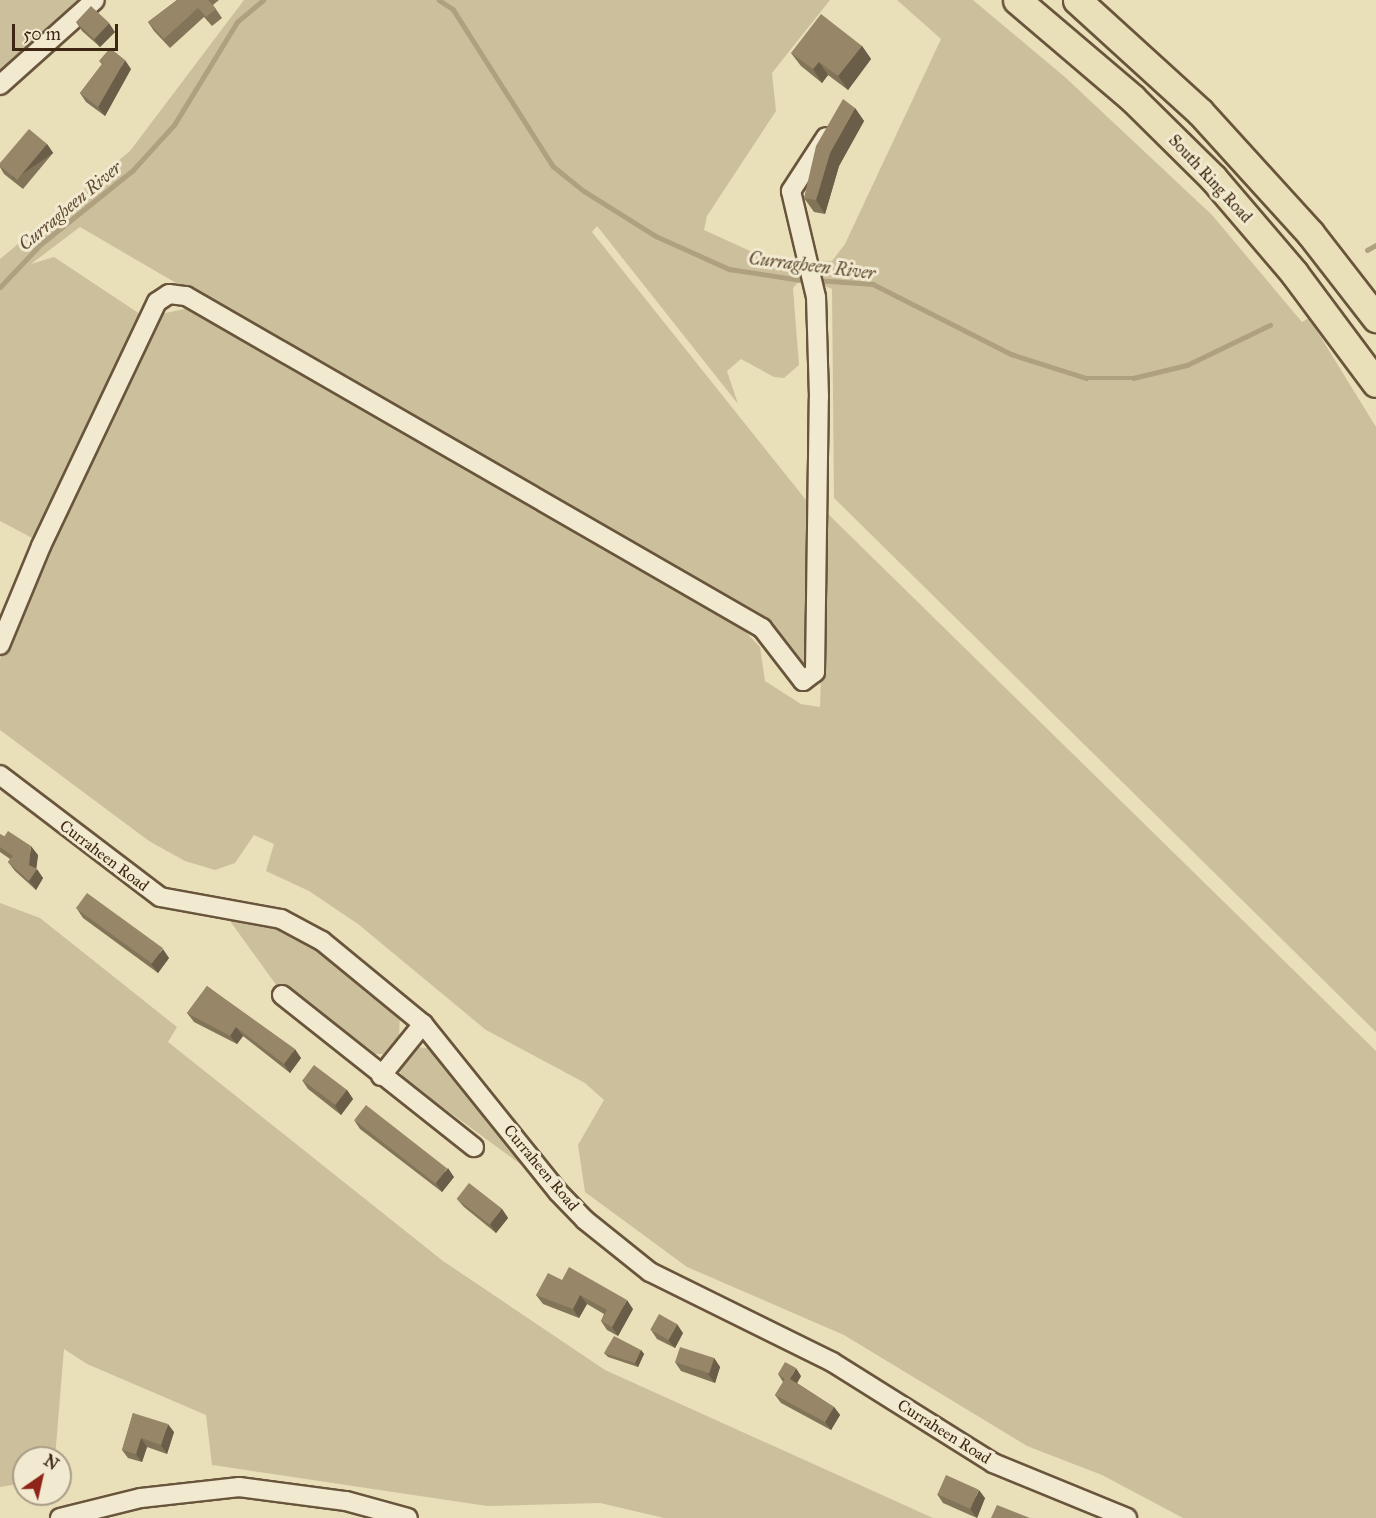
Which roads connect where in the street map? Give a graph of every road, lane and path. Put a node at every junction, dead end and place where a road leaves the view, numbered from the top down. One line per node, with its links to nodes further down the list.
1 (95, 0): 4 (street)
2 (1017, 0): 7 (highway, South Ring Road)
3 (1077, 0): 6 (highway)
4 (0, 86)
5 (836, 122): 8 (street)
6 (1376, 318)
7 (1376, 383)
8 (0, 645)
9 (0, 775): 11 (street, Curraheen Road)
10 (282, 995): 12 (street)
11 (423, 1024): 12 (street); 16 (street, Curraheen Road)
12 (381, 1076): 13 (street)
13 (474, 1148)
14 (60, 1518): 15 (street)
15 (408, 1518)
16 (1127, 1518)

